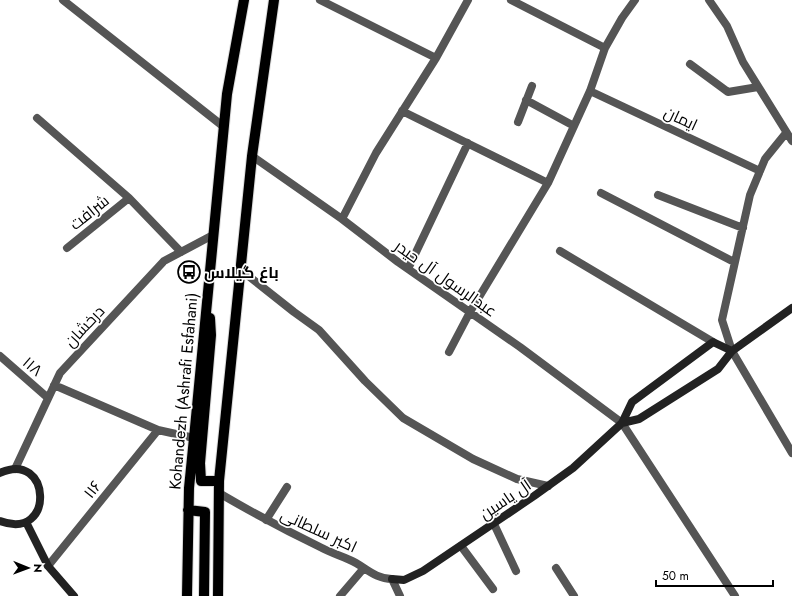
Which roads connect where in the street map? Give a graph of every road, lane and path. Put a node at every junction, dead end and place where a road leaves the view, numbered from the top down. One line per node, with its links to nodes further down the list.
1 (63, 0): 20 (street)
2 (244, 0): 20 (main road, Kohandezh (Ashrafi Esfahani))
3 (274, 0): 24 (main road)
4 (320, 0): 10 (street)
5 (468, 0): 10 (street)
6 (512, 0): 9 (street)
7 (635, 0): 9 (street)
8 (709, 0): 13 (street)
9 (605, 48): 14 (street)
10 (436, 58): 16 (street)
11 (690, 64): 13 (street)
12 (532, 86): 15 (street)
13 (758, 87): 21 (street)
14 (590, 91): 19 (street); 25 (street, ایمان)
15 (526, 100): 18 (street); 19 (street)
16 (402, 111): 23 (street); 30 (street)
17 (37, 118): 29 (street)
18 (518, 122)
19 (574, 126): 26 (street)
20 (224, 127): 32 (main road, Kohandezh (Ashrafi Esfahani))
21 (786, 133): 22 (street); 25 (street)
22 (792, 141)
23 (468, 144): 26 (street); 37 (street)
24 (252, 156): 30 (street, عبدالرسول آل حیدر); 38 (main road)
25 (760, 171): 31 (street)
26 (548, 183): 41 (street)
27 (601, 193): 36 (street)
28 (658, 195): 31 (street)
29 (129, 198): 33 (street, شرافت); 35 (street)
30 (342, 219): 37 (street, عبدالرسول آل حیدر)
31 (743, 228): 36 (street)
32 (213, 235): 35 (street, درخشان); 39 (main road, Kohandezh (Ashrafi Esfahani))
33 (67, 248)
34 (560, 251): 42 (street)
35 (182, 252): 46 (street, درخشان)
36 (734, 262): 43 (street)
37 (408, 269): 41 (street, عبدالرسول آل حیدر)
38 (241, 270): 54 (main road); 55 (street)
39 (208, 290): 50 (main road, Kohandezh (Ashrafi Esfahani)); 54 (main road)
40 (792, 308): 43 (street, آل یاسین)
41 (470, 312): 44 (street); 48 (street, عبدالرسول آل حیدر)
42 (713, 342): 43 (street); 48 (street, آل یاسین)
43 (732, 351): 48 (street, آل یاسین); 51 (street)
44 (449, 352)
45 (0, 356): 47 (street, ۱۱۸)
46 (54, 385): 47 (street, درخشان); 49 (street)
47 (48, 398): 52 (street, درخشان)
48 (622, 423): 55 (street, آل یاسین); 77 (street)
49 (158, 430): 50 (street); 64 (street, ۱۱۶)
50 (194, 438): 58 (main road, Kohandezh (Ashrafi Esfahani))
51 (792, 453)
52 (15, 469): 53 (street); 61 (street)
53 (0, 473)
54 (219, 481): 57 (main road)
55 (548, 486): 62 (street, آل یاسین)
56 (287, 487): 59 (street)
57 (219, 493): 59 (street, اکبر سلطانی); 73 (main road)
58 (188, 510): 71 (main road, Kohandezh (Ashrafi Esfahani)); 72 (main road)
59 (266, 520): 65 (street, اکبر سلطانی)
60 (0, 521): 61 (street)
61 (26, 522): 64 (street)
62 (494, 524): 63 (street, آل یاسین); 67 (street)
63 (461, 546): 68 (street, آل یاسین); 69 (street)
64 (48, 566): 70 (street)
65 (364, 568): 68 (street, اکبر سلطانی); 74 (street)
66 (556, 568): 76 (street)
67 (516, 571)
68 (392, 579): 75 (street)
69 (493, 589)
70 (74, 596)
71 (187, 596)
72 (204, 596)
73 (218, 596)
74 (340, 596)
75 (400, 596)
76 (574, 596)
77 (735, 596)

